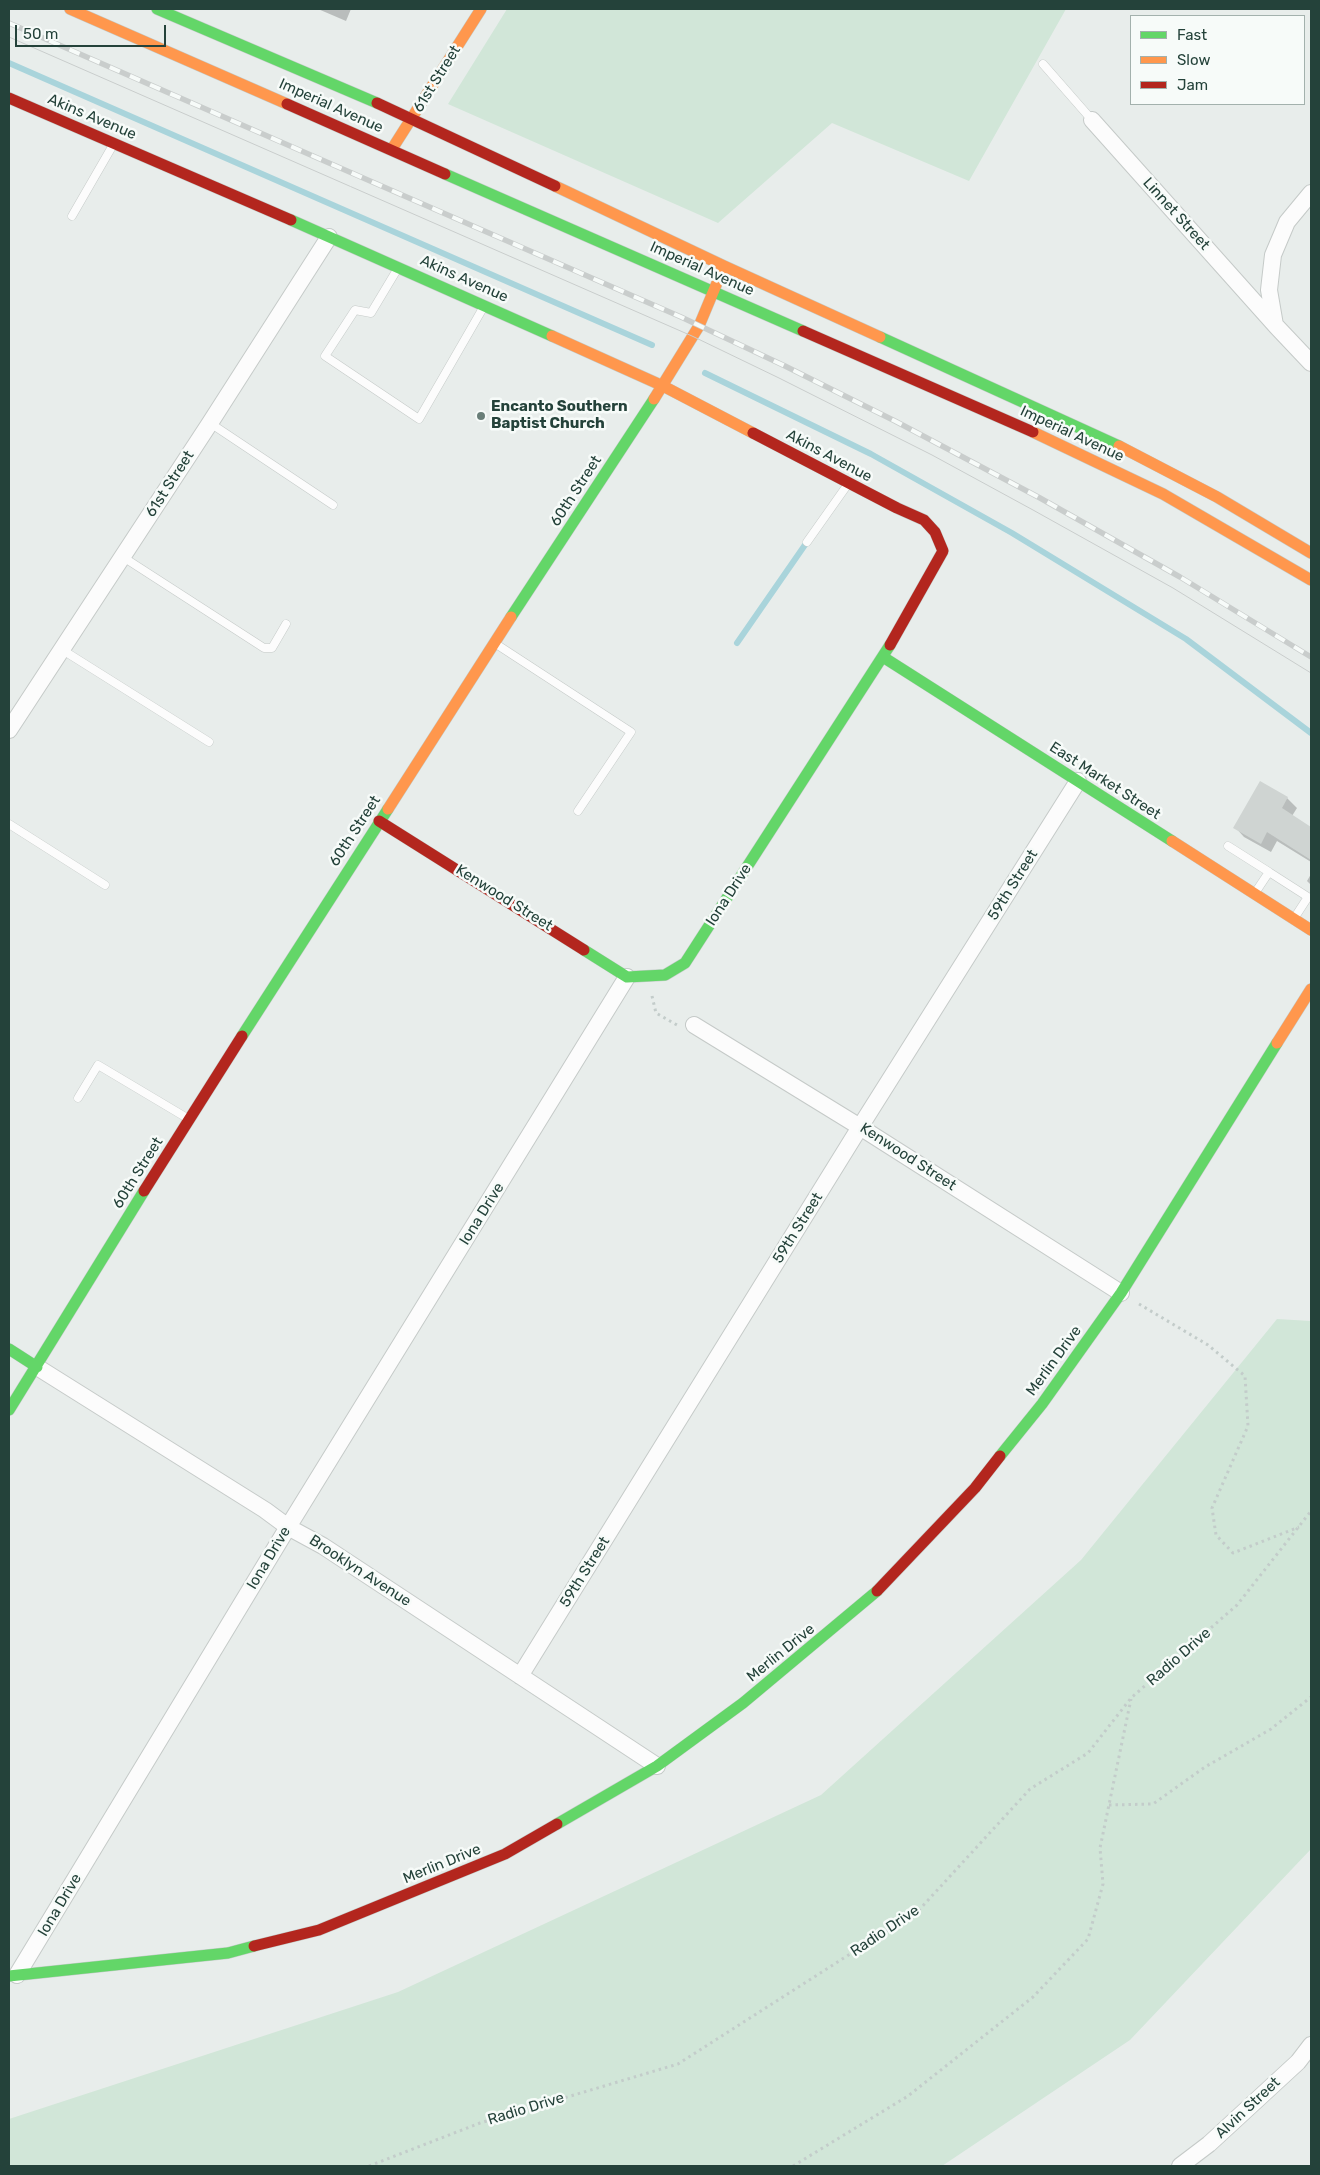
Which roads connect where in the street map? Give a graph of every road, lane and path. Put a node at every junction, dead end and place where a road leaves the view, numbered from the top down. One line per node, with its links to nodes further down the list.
1 (70, 9): 9 (main road, Imperial Avenue)
2 (157, 9): 6 (main road, Imperial Avenue)
3 (481, 9): 6 (main road, 61st Street)
4 (1043, 64): 7 (lane, Linnet Street)
5 (9, 98): 8 (main road, Akins Avenue)
6 (412, 118): 9 (main road, 61st Street); 13 (main road, Imperial Avenue)
7 (1092, 120): 17 (street, Linnet Street)
8 (114, 143): 11 (lane); 12 (main road, Akins Avenue)
9 (392, 149): 15 (main road, Imperial Avenue)
10 (1311, 193): 17 (street)
11 (72, 216)
12 (329, 237): 14 (main road, Akins Avenue); 20 (street, 61st Street)
13 (724, 266): 15 (main road, 60th Street); 25 (main road, Imperial Avenue)
14 (399, 267): 16 (main road, Akins Avenue); 16 (lane)
15 (714, 291): 19 (main road, 60th Street); 27 (main road, Imperial Avenue)
16 (484, 305): 19 (main road, Akins Avenue)
17 (1276, 326): 18 (street, Linnet Street)
18 (1311, 363)
19 (663, 386): 21 (main road, Akins Avenue); 29 (main road, 60th Street)
20 (210, 423): 22 (lane); 26 (street, 61st Street)
21 (849, 483): 23 (main road, Akins Avenue); 24 (lane)
22 (333, 505)
23 (897, 508): 31 (main road, Iona Drive)
24 (807, 542)
25 (1311, 553)
26 (123, 557): 28 (lane); 30 (street, 61st Street)
27 (1311, 580)
28 (286, 624)
29 (494, 643): 35 (lane); 36 (main road, 60th Street)
30 (61, 649): 32 (street, 61st Street); 33 (lane)
31 (883, 657): 34 (main road, East Market Street); 45 (main road, Iona Drive)
32 (9, 730)
33 (209, 742)
34 (1078, 782): 41 (main road, East Market Street); 50 (street, 59th Street)
35 (578, 810)
36 (379, 821): 44 (main road, Kenwood Street); 49 (main road, 60th Street)
37 (9, 824): 40 (lane)
38 (1228, 846): 39 (lane)
39 (1269, 872): 41 (lane); 42 (lane)
40 (105, 885)
41 (1255, 894): 42 (main road, East Market Street)
42 (1294, 918): 43 (main road, East Market Street)
43 (1311, 930)
44 (627, 977): 45 (main road, Iona Drive); 57 (street, Iona Drive)
45 (647, 978): 47 (path)
46 (1311, 989): 51 (main road, Merlin Drive)
47 (694, 1025): 50 (street, Kenwood Street)
48 (78, 1098): 49 (lane)
49 (188, 1120): 53 (main road, 60th Street)
50 (860, 1127): 51 (street, Kenwood Street); 58 (street, 59th Street)
51 (1121, 1293): 56 (path); 61 (main road, Merlin Drive)
52 (9, 1349): 53 (main road, Brooklyn Avenue)
53 (37, 1366): 54 (main road, 60th Street); 57 (street, Brooklyn Avenue)
54 (9, 1410)
55 (1311, 1511): 56 (path, Radio Drive)
56 (1299, 1526): 60 (path, Radio Drive)
57 (288, 1527): 58 (street, Brooklyn Avenue); 63 (street, Iona Drive)
58 (520, 1676): 61 (street, Brooklyn Avenue)
59 (1311, 1697): 62 (path)
60 (1131, 1698): 62 (path); 65 (path, Radio Drive)
61 (657, 1766): 63 (main road, Merlin Drive)
62 (1109, 1805): 66 (path)
63 (13, 1975)
64 (1311, 2045): 67 (street, Alvin Street)
65 (369, 2166)
66 (793, 2166)
67 (1180, 2166)

